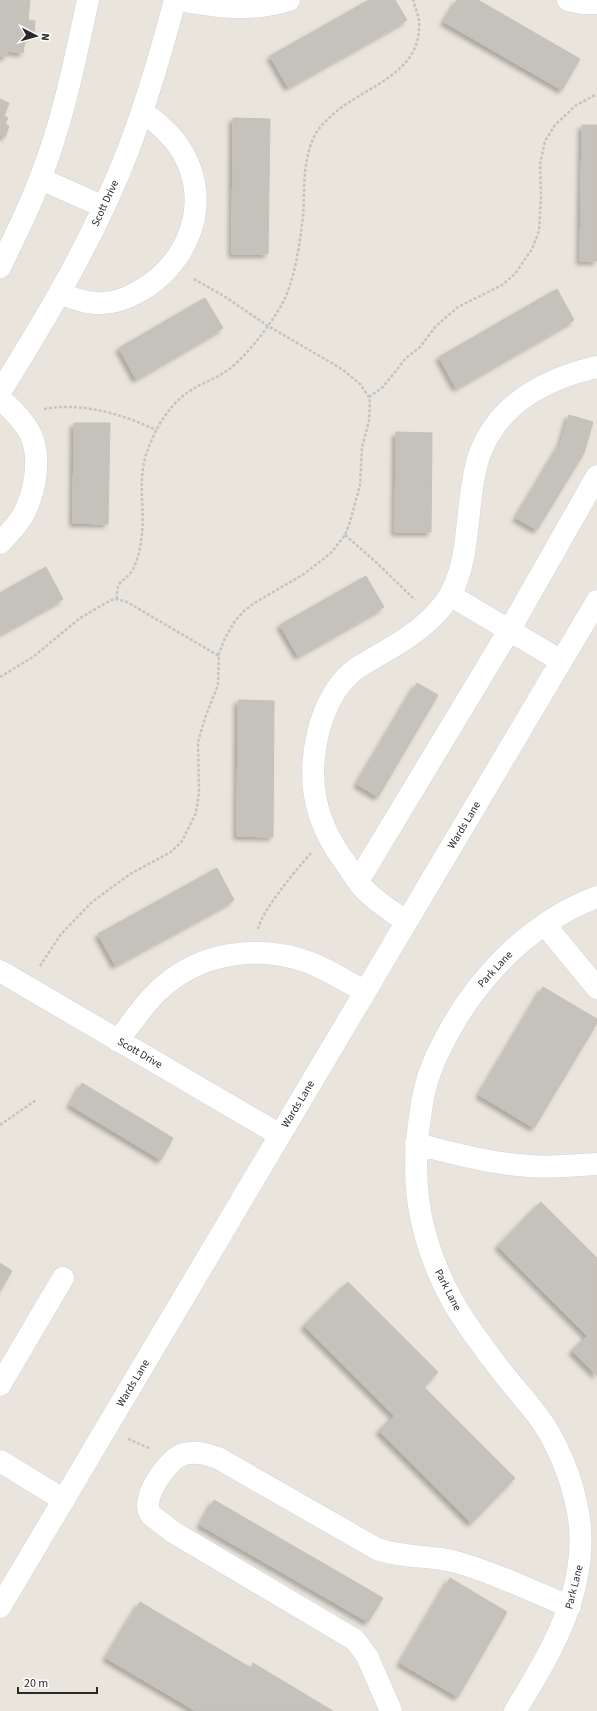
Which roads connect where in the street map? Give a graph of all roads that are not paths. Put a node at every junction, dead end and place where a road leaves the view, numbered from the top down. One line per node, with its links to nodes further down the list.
1 (88, 0): 7 (street)
2 (177, 0): 3 (street); 6 (street, Scott Drive)
3 (289, 0)
4 (568, 0): 5 (street)
5 (597, 3)
6 (142, 112): 8 (street, Scott Drive); 10 (street)
7 (40, 179): 8 (street); 9 (street)
8 (104, 207): 10 (street, Scott Drive)
9 (0, 267)
10 (60, 294): 12 (street, Scott Drive)
11 (597, 366): 16 (street)
12 (0, 392)
13 (0, 398): 15 (street)
14 (597, 476): 18 (street)
15 (0, 543)
16 (450, 595): 18 (street); 20 (street)
17 (597, 601): 19 (street, Wards Lane)
18 (510, 630): 19 (street); 20 (street)
19 (561, 661): 22 (street, Wards Lane)
20 (358, 881): 22 (street)
21 (597, 897): 23 (street, Park Lane)
22 (406, 922): 26 (street, Wards Lane)
23 (545, 925): 25 (street); 29 (street, Park Lane)
24 (0, 970): 27 (street, Scott Drive)
25 (597, 988)
26 (365, 991): 27 (street); 28 (street, Wards Lane)
27 (118, 1041): 28 (street, Scott Drive)
28 (280, 1135): 34 (street, Wards Lane)
29 (416, 1144): 30 (street); 36 (street, Park Lane)
30 (597, 1164)
31 (63, 1278): 32 (street)
32 (0, 1385)
33 (0, 1461): 34 (street)
34 (64, 1500): 35 (street, Wards Lane)
35 (0, 1607)
36 (570, 1607): 37 (street); 38 (street, Park Lane)
37 (391, 1711)
38 (515, 1711)

